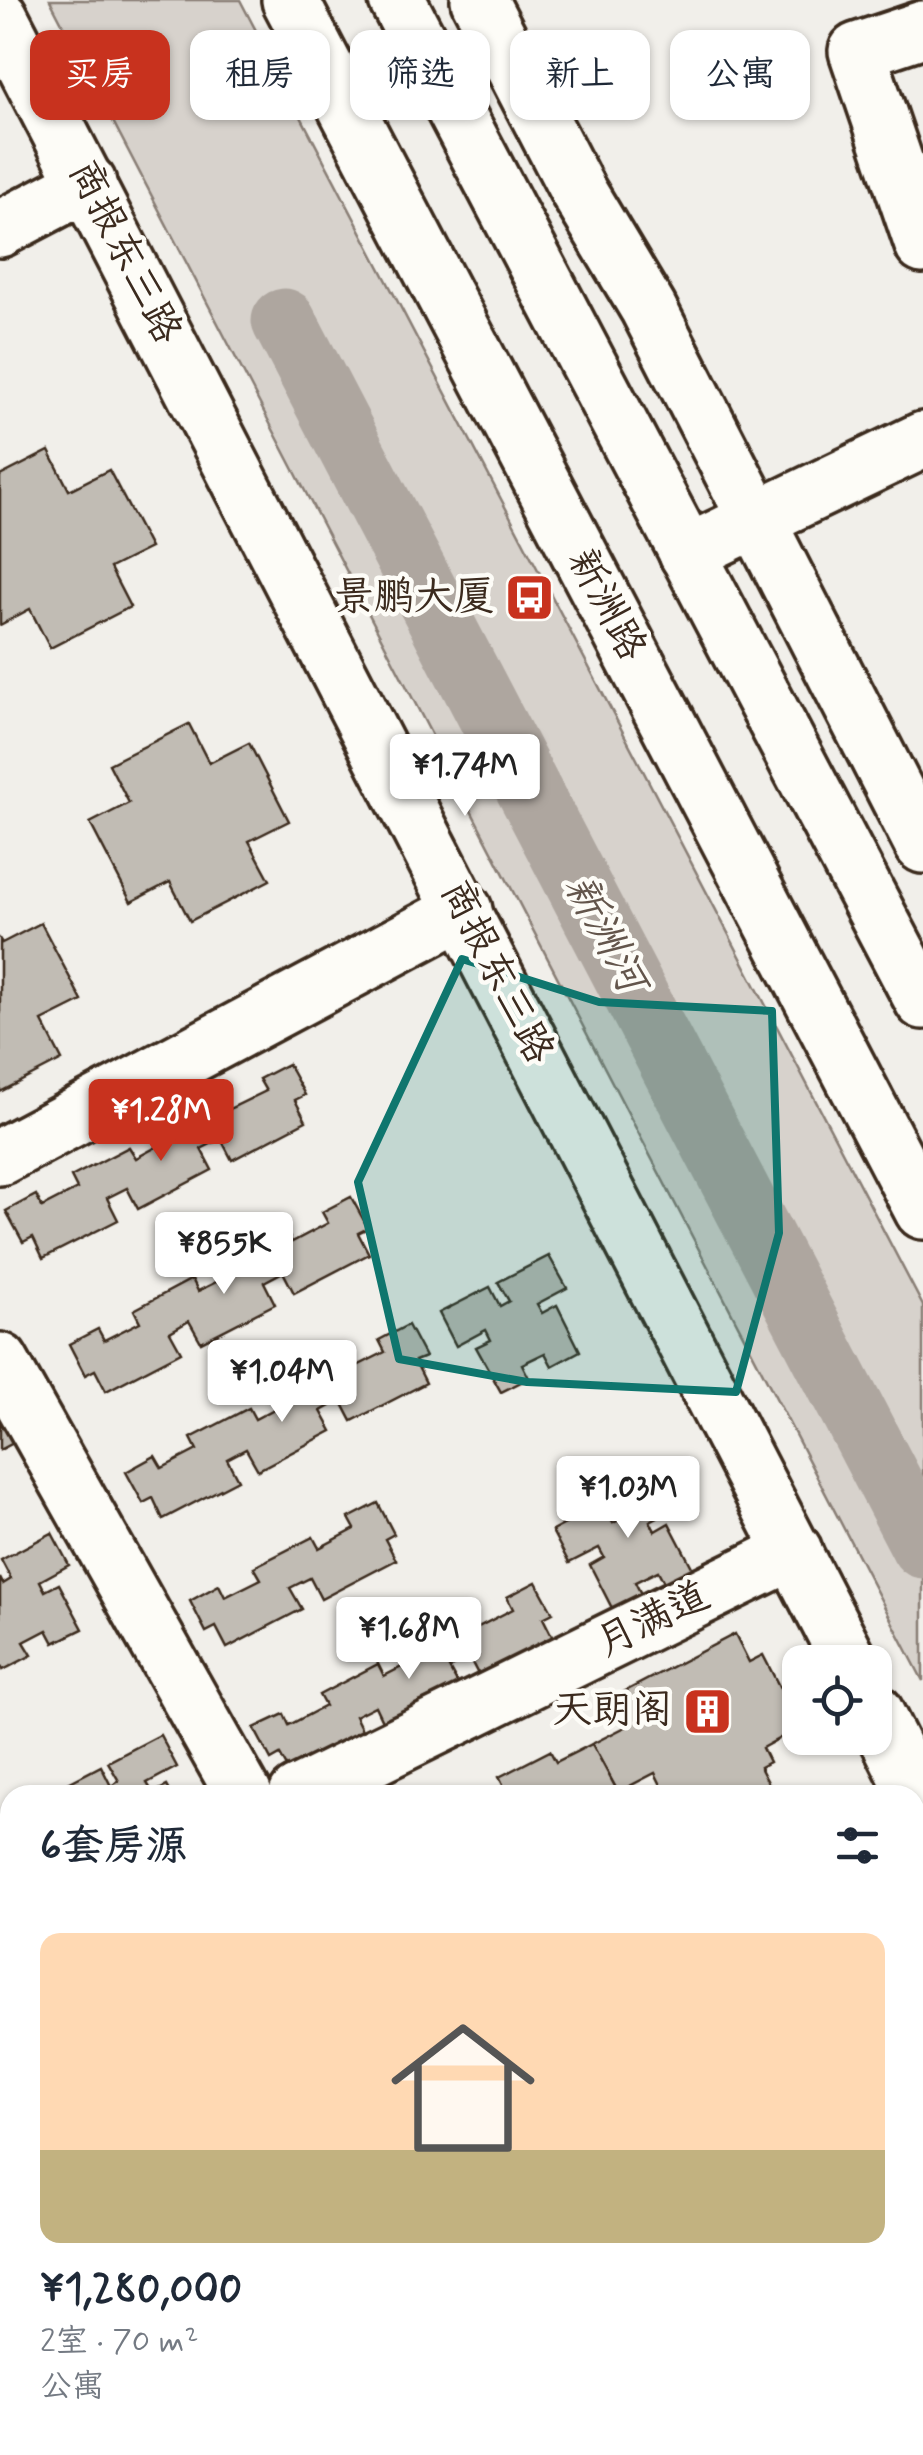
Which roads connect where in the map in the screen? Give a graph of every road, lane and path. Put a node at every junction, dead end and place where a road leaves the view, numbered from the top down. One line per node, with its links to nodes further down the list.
1 (290, 0): 16 (street, 新洲路)
2 (396, 0): 11 (street)
3 (479, 0): 10 (street)
4 (0, 17): 6 (street, 商报东三路)
5 (923, 29): 8 (street)
6 (88, 183): 7 (street); 13 (street, 商报东三路)
7 (0, 229)
8 (923, 246)
9 (923, 440): 10 (street)
10 (756, 518): 11 (street); 12 (street)
11 (687, 553): 14 (street)
12 (923, 845)
13 (464, 910): 15 (street); 18 (street, 商报东三路)
14 (923, 1001)
15 (0, 1157)
16 (923, 1211)
17 (0, 1361): 21 (street)
18 (799, 1561): 19 (street, 商报东三路); 22 (street, 月满道); 23 (street, 月满道)
19 (841, 1645)
20 (892, 1746): 24 (street)
21 (238, 1785)
22 (317, 1785)
23 (353, 1785)
24 (912, 1785)

